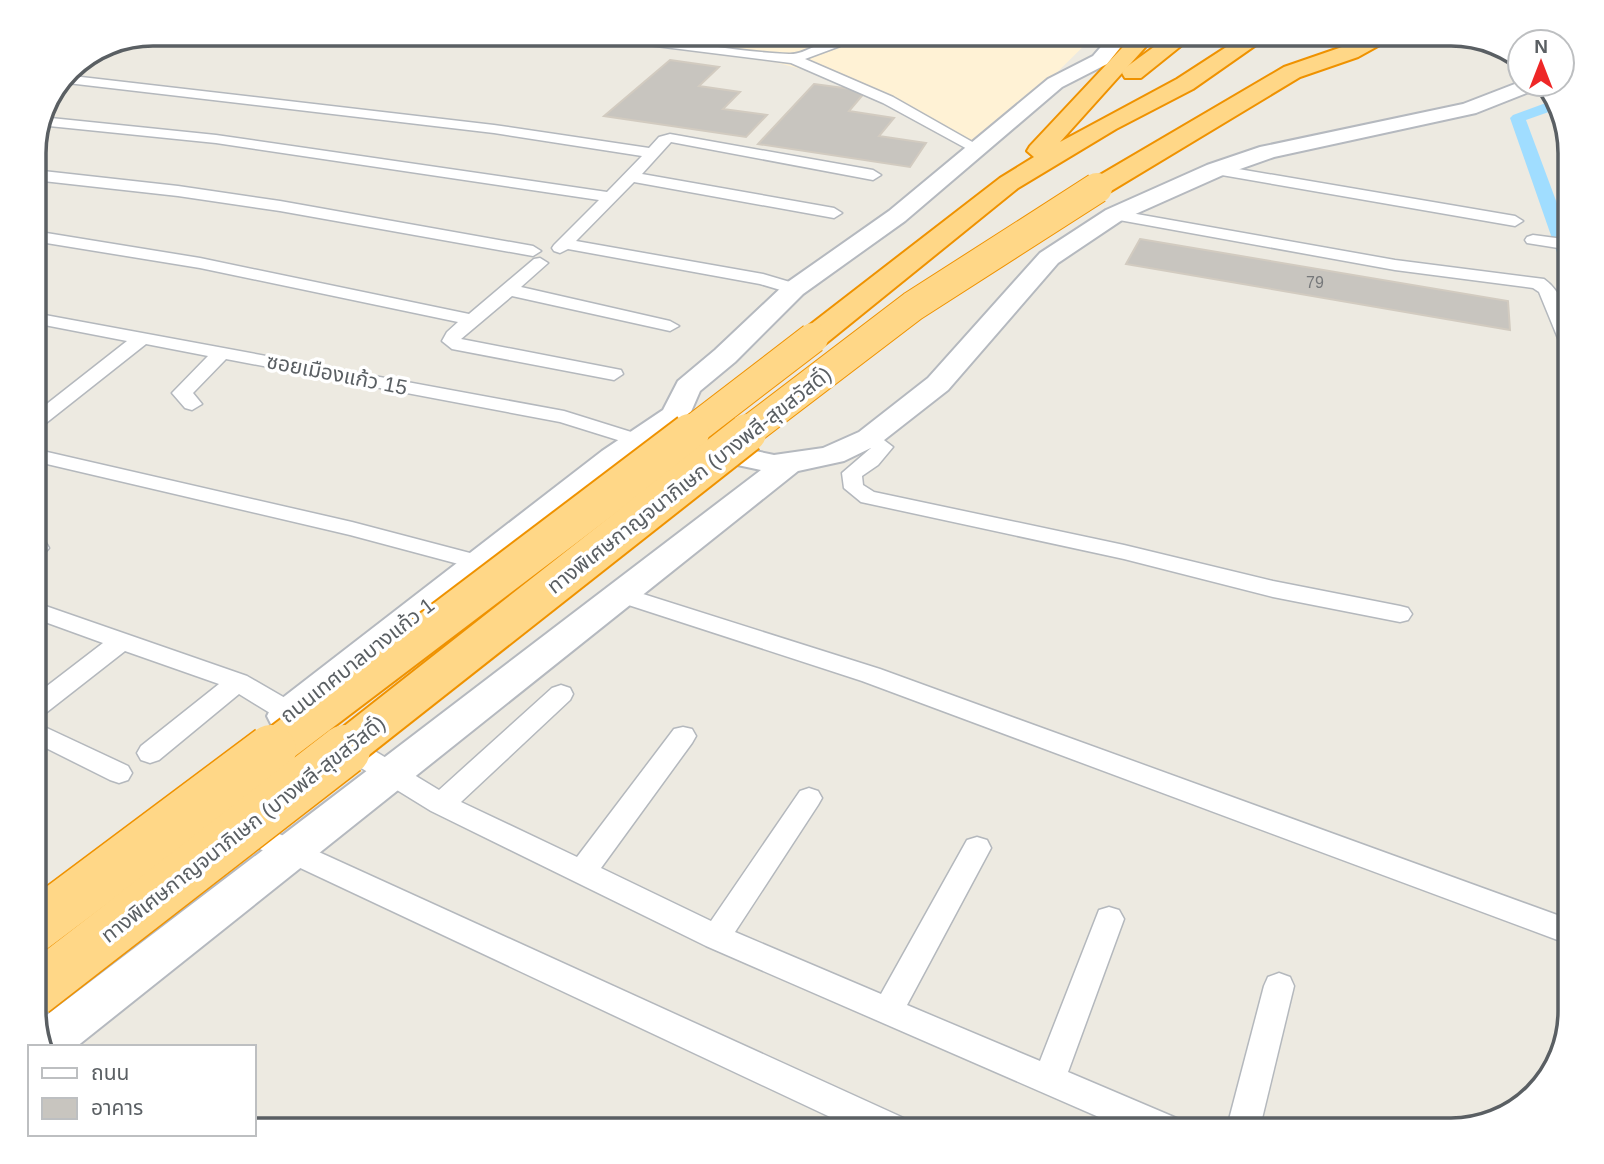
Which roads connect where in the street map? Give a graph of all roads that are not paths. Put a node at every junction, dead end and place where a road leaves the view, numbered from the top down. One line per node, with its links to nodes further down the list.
1 (691, 46): 11 (street)
2 (750, 46): 11 (street)
3 (828, 46): 12 (street)
4 (1112, 46): 19 (main road)
5 (1135, 46): 15 (highway, ทางพิเศษกาญจนาภิเษก (บางพลี-สุขสวัสดิ์))
6 (1170, 46): 15 (highway, ทางพิเศษกาญจนาภิเษก (บางพลี-สุขสวัสดิ์))
7 (1207, 46): 18 (highway)
8 (1243, 46): 18 (highway, ทางพิเศษกาญจนาภิเษก (บางพลี-สุขสวัสดิ์))
9 (1317, 46): 13 (highway)
10 (1362, 46): 13 (highway, ทางพิเศษกาญจนาภิเษก (บางพลี-สุขสวัสดิ์))
11 (773, 56): 12 (street)
12 (794, 59): 19 (street)
13 (1292, 72): 27 (highway, ทางพิเศษกาญจนาภิเษก (บางพลี-สุขสวัสดิ์))
14 (74, 80): 20 (street)
15 (1096, 90): 25 (highway, ทางพิเศษกาญจนาภิเษก (บางพลี-สุขสวัสดิ์))
16 (1506, 94): 21 (main road)
17 (50, 122): 26 (street)
18 (1108, 124): 25 (highway, ทางพิเศษกาญจนาภิเษก (บางพลี-สุขสวัสดิ์))
19 (976, 148): 35 (main road)
20 (652, 153): 22 (street); 24 (street)
21 (1215, 170): 27 (main road); 29 (street)
22 (873, 175)
23 (46, 177): 34 (street)
24 (631, 177): 26 (street); 28 (street)
25 (1000, 189): 72 (highway, ทางพิเศษกาญจนาภิเษก (บางพลี-สุขสวัสดิ์), bridge)
26 (611, 197): 33 (street)
27 (1106, 201): 37 (street); 47 (main road); 76 (highway, ทางพิเศษกาญจนาภิเษก (บางพลี-สุขสวัสดิ์), bridge)
28 (834, 213)
29 (1515, 221)
30 (46, 238): 39 (street)
31 (1538, 241): 32 (street)
32 (1558, 243)
33 (562, 246): 34 (street); 35 (street)
34 (536, 257): 36 (street)
35 (794, 289): 46 (main road)
36 (510, 290): 39 (street); 40 (street)
37 (1558, 316)
38 (46, 320): 41 (street, ซอยเมืองแก้ว 15)
39 (472, 320): 43 (street)
40 (670, 326)
41 (141, 339): 42 (street, ซอยเมืองแก้ว 15); 45 (street)
42 (222, 353): 44 (street); 48 (street, ซอยเมืองแก้ว 15)
43 (614, 374)
44 (192, 404)
45 (46, 414)
46 (675, 415): 48 (main road, ถนนเทศบาลบางแก้ว 1); 50 (main road)
47 (869, 438): 50 (main road); 53 (street)
48 (638, 440): 51 (main road, ถนนเทศบาลบางแก้ว 1)
49 (46, 458): 51 (street)
50 (790, 463): 52 (main road)
51 (481, 564): 59 (main road, ถนนเทศบาลบางแก้ว 1)
52 (621, 595): 64 (main road); 74 (street)
53 (1400, 614)
54 (46, 616): 55 (street)
55 (122, 641): 56 (street); 58 (street)
56 (237, 681): 59 (street); 62 (street)
57 (561, 694): 67 (street)
58 (46, 700)
59 (290, 712): 64 (street); 66 (main road, ถนนเทศบาลบางแก้ว 1)
60 (683, 736): 70 (street)
61 (46, 738): 63 (street)
62 (150, 753)
63 (119, 773)
64 (391, 774): 67 (street); 69 (main road)
65 (809, 798): 75 (street)
66 (178, 800): 69 (street); 71 (main road, ถนนเทศบาลบางแก้ว 1)
67 (441, 804): 70 (street)
68 (977, 848): 78 (street)
69 (294, 850): 79 (main road); 81 (street)
70 (582, 872): 75 (street)
71 (46, 888)
72 (46, 918)
73 (1109, 919): 80 (street)
74 (1558, 928)
75 (716, 937): 78 (street)
76 (46, 982)
77 (1279, 986): 83 (street)
78 (888, 1011): 80 (street)
79 (50, 1040)
80 (1049, 1080): 82 (street)
81 (868, 1118)
82 (1138, 1118)
83 (1245, 1118)

